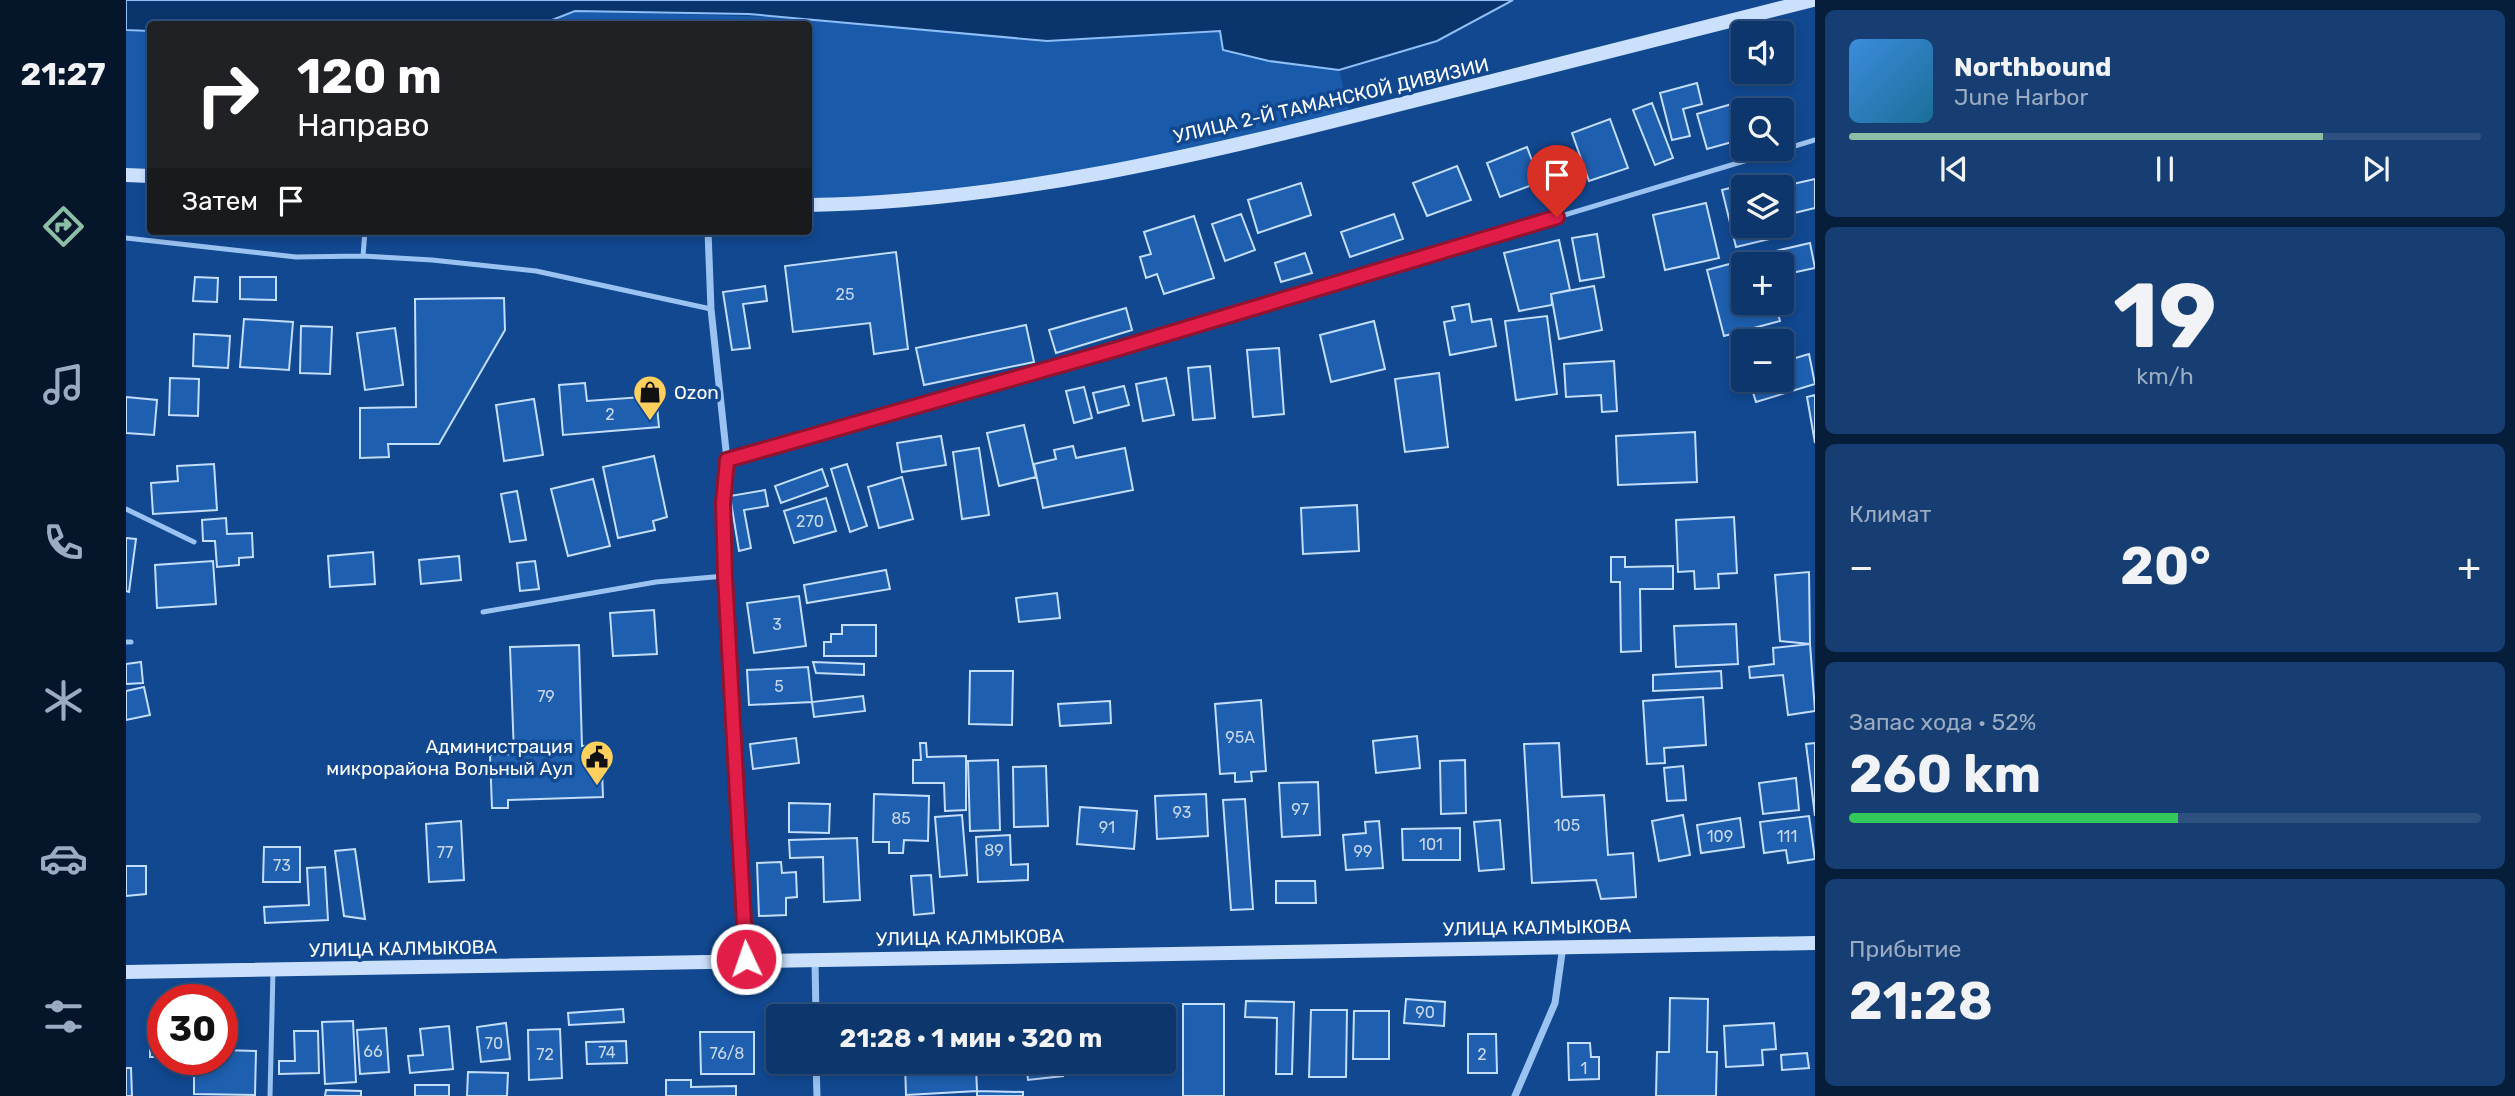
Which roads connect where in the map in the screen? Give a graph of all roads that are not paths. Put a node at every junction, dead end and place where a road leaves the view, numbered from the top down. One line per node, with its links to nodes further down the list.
1 (1813, 0): 5 (street, УЛИЦА 2-Й ТАМАНСКОЙ ДИВИЗИИ)
2 (1815, 140): 11 (lane)
3 (126, 175): 4 (street)
4 (147, 176)
5 (812, 205)
6 (365, 235): 9 (lane)
7 (708, 235): 10 (street)
8 (126, 238): 9 (lane)
9 (363, 256): 10 (lane)
10 (711, 309): 11 (street)
11 (727, 460): 14 (street)
12 (126, 509): 13 (lane)
13 (194, 542)
14 (725, 576): 15 (lane); 18 (street)
15 (483, 612)
16 (1815, 943): 17 (street, УЛИЦА КАЛМЫКОВА)
17 (1563, 946): 19 (street, УЛИЦА КАЛМЫКОВА); 26 (street)
18 (746, 959): 19 (street, УЛИЦА КАЛМЫКОВА); 20 (street, УЛИЦА КАЛМЫКОВА)
19 (815, 959): 22 (street)
20 (273, 971): 21 (street, УЛИЦА КАЛМЫКОВА); 24 (lane)
21 (126, 972)
22 (816, 1004)
23 (816, 1074): 25 (street)
24 (270, 1096)
25 (817, 1096)
26 (1515, 1096)

